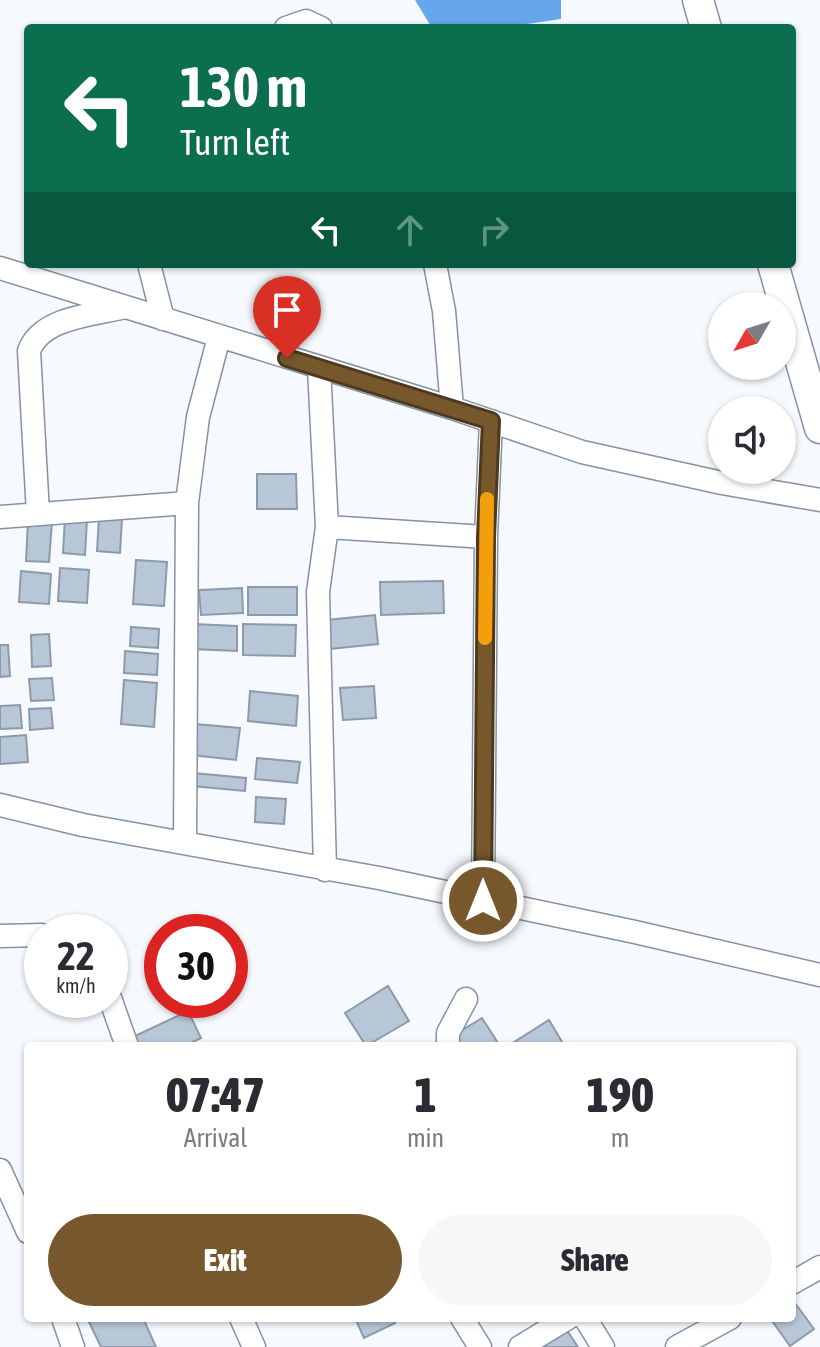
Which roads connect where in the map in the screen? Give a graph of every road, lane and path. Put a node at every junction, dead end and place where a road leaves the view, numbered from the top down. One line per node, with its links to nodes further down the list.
1 (698, 0): 2 (main road)
2 (705, 24)
3 (0, 268): 7 (street)
4 (150, 268): 8 (street)
5 (436, 268): 11 (street)
6 (774, 268): 13 (main road)
7 (125, 307): 8 (street); 16 (street)
8 (163, 319): 9 (street)
9 (219, 337): 10 (street); 15 (street)
10 (319, 368): 11 (street); 18 (street)
11 (452, 408): 12 (street)
12 (491, 421): 14 (street); 19 (street)
13 (820, 428)
14 (820, 500)
15 (187, 503): 16 (street); 21 (street)
16 (38, 514): 17 (street)
17 (0, 517)
18 (327, 527): 19 (street); 22 (street)
19 (486, 537): 23 (street)
20 (0, 805): 21 (street)
21 (185, 842): 22 (street)
22 (325, 870): 23 (street)
23 (483, 901): 26 (street)
24 (24, 935): 25 (street)
25 (0, 936)
26 (820, 975)
27 (466, 999): 30 (street)
28 (117, 1018): 29 (street)
29 (126, 1042)
30 (448, 1042)
31 (9, 1180): 32 (street)
32 (24, 1221)
33 (820, 1267): 34 (street)
34 (796, 1281)
35 (64, 1322): 41 (street)
36 (243, 1322): 42 (street)
37 (464, 1322): 43 (street)
38 (561, 1322): 44 (street)
39 (587, 1322): 45 (street)
40 (721, 1322): 46 (street)
41 (73, 1347)
42 (254, 1347)
43 (480, 1347)
44 (520, 1347)
45 (603, 1347)
46 (677, 1347)

